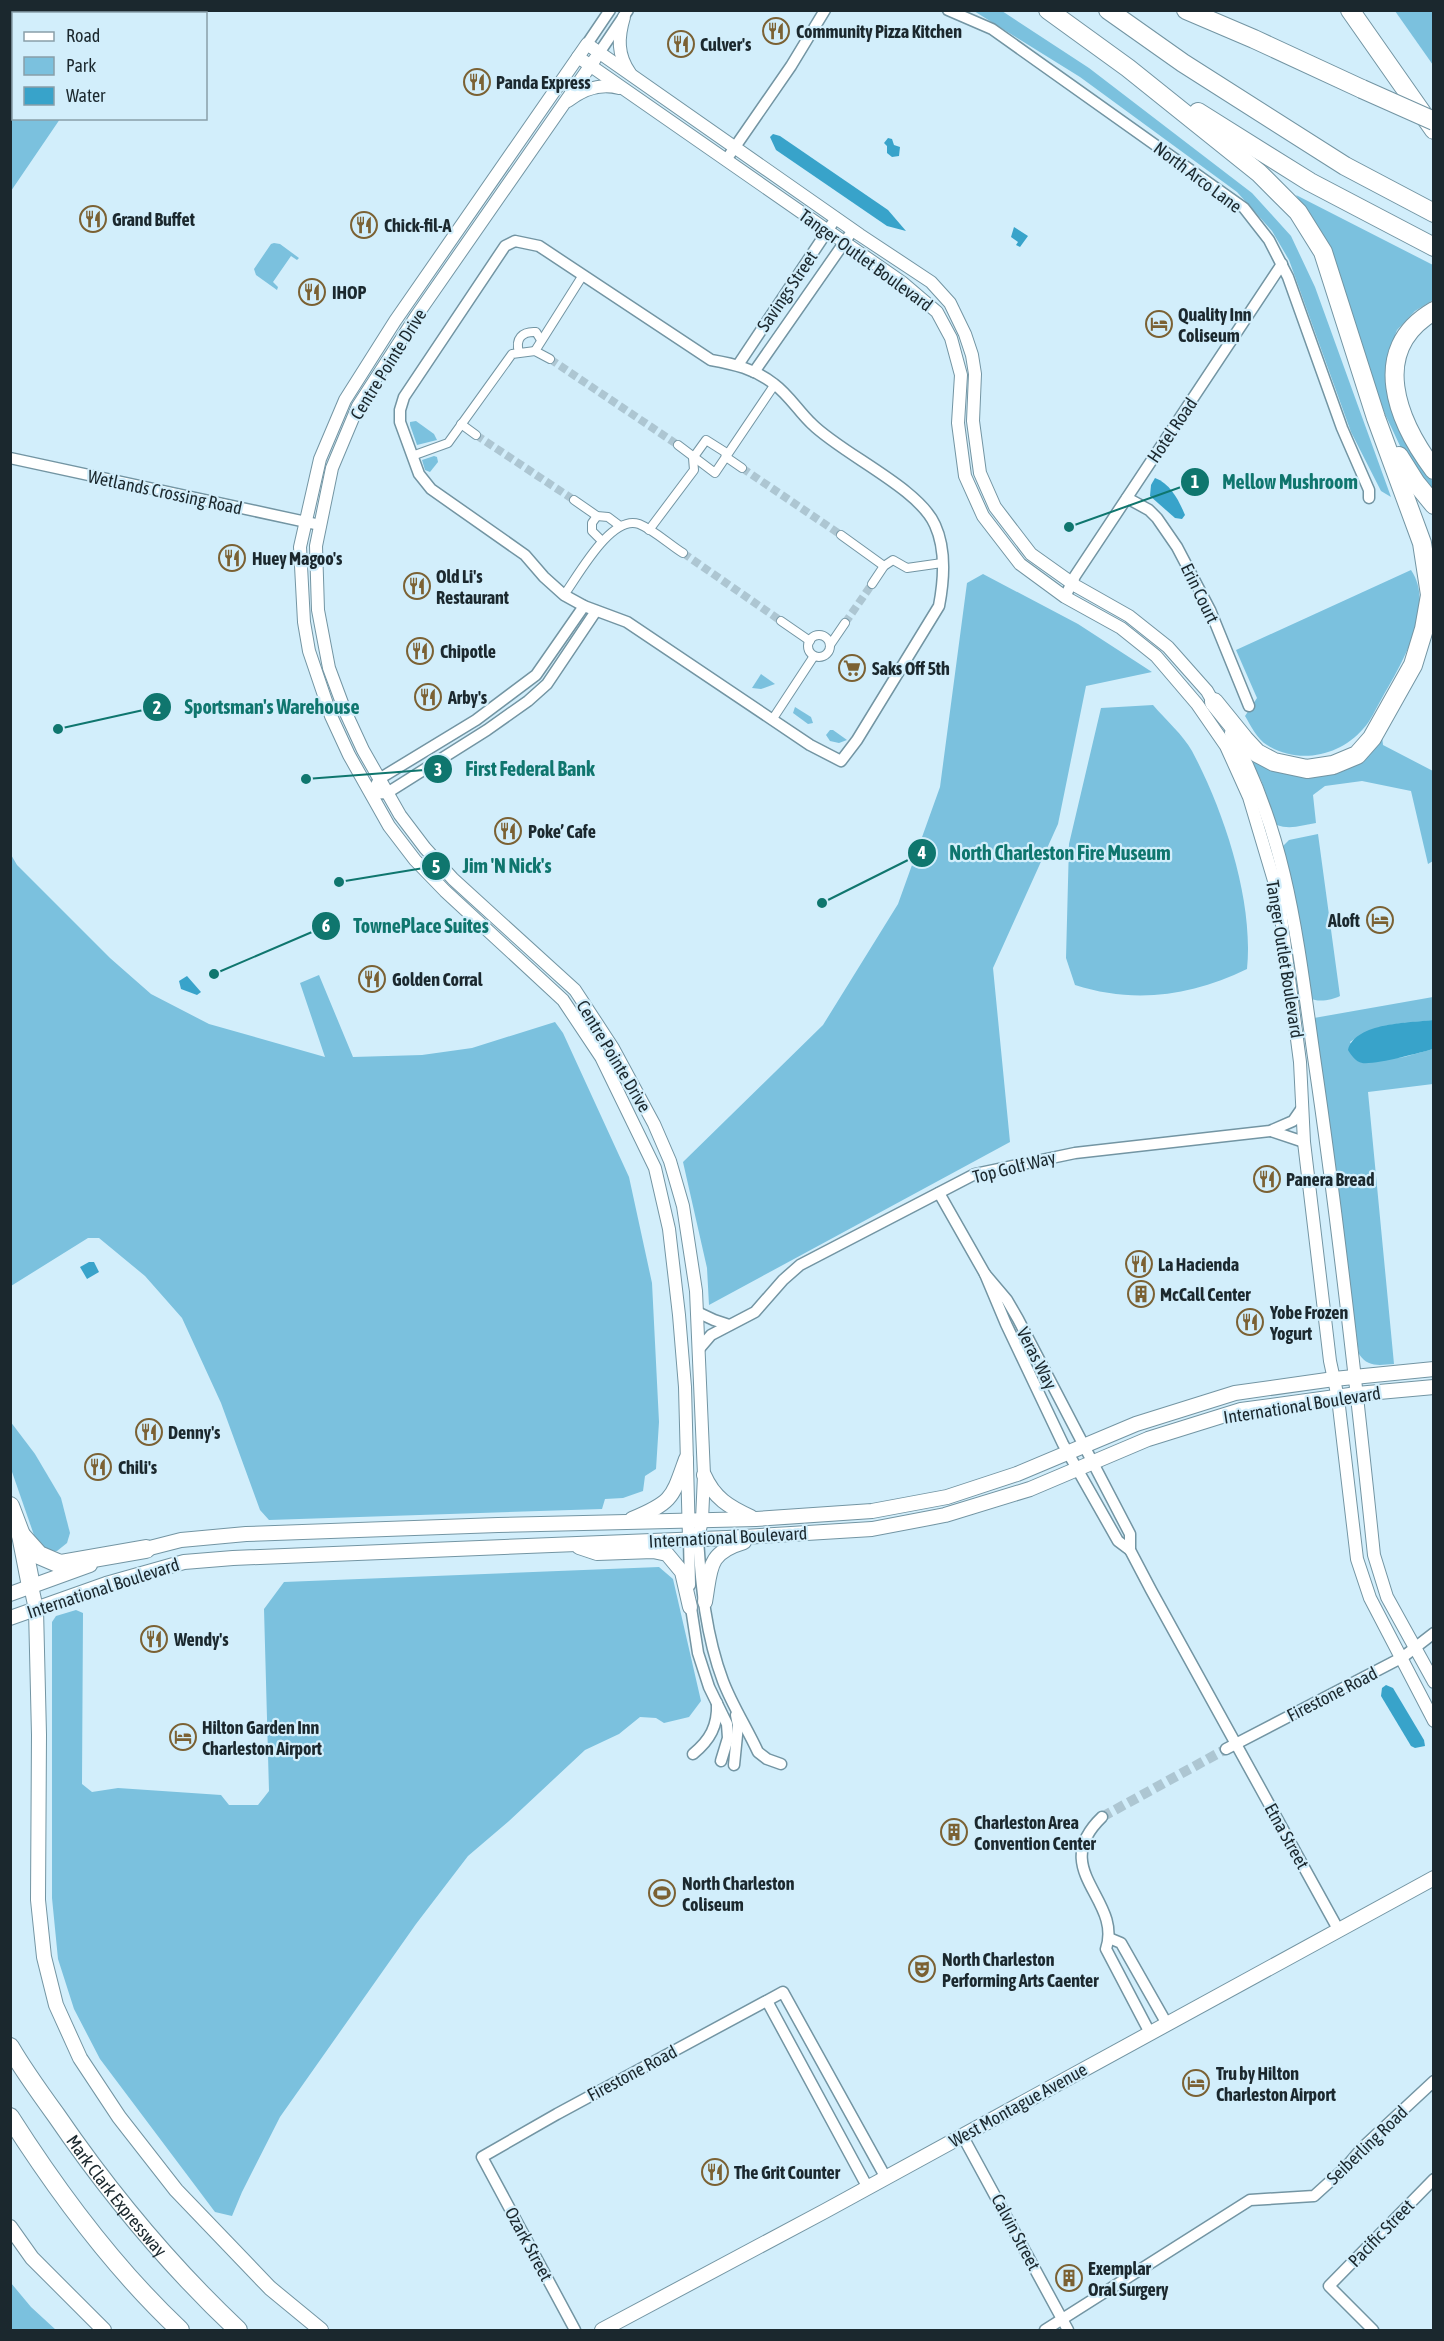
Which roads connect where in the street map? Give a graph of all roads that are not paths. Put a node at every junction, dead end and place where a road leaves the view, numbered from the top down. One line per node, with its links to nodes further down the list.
1 (610, 10): 9 (street, Centre Pointe Drive)
2 (825, 10): 19 (street)
3 (948, 10): 27 (street, North Arco Lane)
4 (1048, 10): 13 (highway)
5 (1108, 10): 21 (highway)
6 (1186, 10): 17 (highway, bridge)
7 (1350, 10): 18 (highway)
8 (626, 14): 10 (street, Centre Pointe Drive); 14 (street)
9 (587, 44): 10 (street, Tanger Outlet Boulevard); 11 (street, Centre Pointe Drive)
10 (598, 53): 12 (street, Centre Pointe Drive); 14 (street, Tanger Outlet Boulevard)
11 (578, 57): 12 (street, Tanger Outlet Boulevard); 52 (street, Centre Pointe Drive)
12 (590, 65): 15 (street, Tanger Outlet Boulevard); 16 (street, Centre Pointe Drive)
13 (1128, 68): 26 (highway); 37 (highway)
14 (635, 79): 19 (street, Tanger Outlet Boulevard)
15 (626, 91): 16 (street); 20 (street, Tanger Outlet Boulevard)
16 (562, 105): 53 (street, Centre Pointe Drive)
17 (1434, 121)
18 (1434, 130)
19 (734, 147): 20 (street); 22 (street, Tanger Outlet Boulevard)
20 (726, 160): 24 (street, Tanger Outlet Boulevard)
21 (1434, 213)
22 (836, 218): 23 (street, Tanger Outlet Boulevard); 24 (street, Savings Street)
23 (853, 230): 25 (street, Savings Street); 61 (street, Tanger Outlet Boulevard)
24 (828, 231): 25 (street, Tanger Outlet Boulevard); 34 (street, Savings Street)
25 (845, 242): 35 (street, Savings Street); 64 (street, Tanger Outlet Boulevard)
26 (1434, 247)
27 (1282, 264): 47 (street, Hotel Road); 48 (street, North Arco Lane)
28 (584, 275): 30 (street); 34 (street); 41 (street)
29 (1434, 311): 46 (highway)
30 (541, 340): 31 (street); 32 (street)
31 (535, 351): 32 (street); 33 (street)
32 (519, 352): 38 (street)
33 (550, 359)
34 (738, 364): 35 (street)
35 (754, 372): 36 (street)
36 (775, 384): 42 (street); 59 (street)
37 (1371, 398): 50 (highway); 72 (highway)
38 (461, 424): 39 (street); 41 (street)
39 (476, 435)
40 (678, 446): 44 (street)
41 (412, 456): 63 (street)
42 (726, 457): 44 (street); 44 (street); 45 (street)
43 (10, 458): 52 (street, Wetlands Crossing Road)
44 (693, 458): 55 (street)
45 (742, 468)
46 (1434, 470)
47 (1127, 498): 61 (street, Hotel Road); 73 (street, Erin Court)
48 (1369, 498)
49 (574, 500): 51 (street)
50 (1434, 505)
51 (597, 516): 54 (street); 57 (street)
52 (306, 523): 53 (street, Wetlands Crossing Road); 77 (street, Centre Pointe Drive)
53 (320, 525): 75 (street, Centre Pointe Drive)
54 (620, 526): 55 (street); 57 (street)
55 (649, 530): 58 (street)
56 (841, 535): 60 (street)
57 (602, 541): 63 (street)
58 (683, 554)
59 (942, 563): 60 (street); 74 (street)
60 (884, 566): 62 (street)
61 (1071, 583): 64 (street, Hotel Road); 72 (street, Tanger Outlet Boulevard)
62 (872, 584)
63 (564, 595): 65 (street)
64 (1065, 597): 78 (street, Tanger Outlet Boulevard)
65 (584, 606): 66 (street); 75 (street)
66 (596, 611): 74 (street); 76 (street)
67 (781, 621): 69 (street)
68 (845, 622): 70 (street)
69 (810, 641): 70 (street); 71 (street)
70 (830, 645): 71 (street)
71 (814, 656): 74 (street)
72 (1214, 702): 87 (street, Tanger Outlet Boulevard)
73 (1249, 706)
74 (772, 720)
75 (379, 779): 76 (street, Centre Pointe Drive); 77 (street)
76 (387, 793): 77 (street); 83 (street, Centre Pointe Drive)
77 (371, 794): 94 (street, Centre Pointe Drive)
78 (1302, 1108): 79 (street, Top Golf Way); 80 (street, Tanger Outlet Boulevard)
79 (1270, 1131): 80 (street, Top Golf Way); 81 (street, Top Golf Way)
80 (1304, 1142): 88 (street, Tanger Outlet Boulevard)
81 (939, 1193): 82 (street, Veras Way); 84 (street, Top Golf Way)
82 (985, 1274): 92 (street, Veras Way); 93 (street, Veras Way)
83 (697, 1312): 84 (street); 85 (street, Centre Pointe Drive)
84 (729, 1325): 85 (street, Top Golf Way)
85 (699, 1349): 96 (street, Centre Pointe Drive)
86 (1434, 1369): 87 (main road, International Boulevard)
87 (1355, 1377): 88 (main road, International Boulevard); 90 (street, Tanger Outlet Boulevard)
88 (1334, 1379): 91 (street, Tanger Outlet Boulevard); 92 (main road, International Boulevard)
89 (1434, 1387): 90 (main road, International Boulevard)
90 (1357, 1394): 91 (main road, International Boulevard); 113 (street, Tanger Outlet Boulevard)
91 (1338, 1398): 95 (main road, International Boulevard); 114 (street, Tanger Outlet Boulevard)
92 (1083, 1447): 93 (main road, International Boulevard); 95 (street, Veras Way)
93 (1069, 1453): 95 (street, Veras Way); 98 (main road, International Boulevard)
94 (686, 1459): 99 (street, Centre Pointe Drive); 100 (main road)
95 (1084, 1466): 102 (main road, International Boulevard); 119 (street, Etna Street)
96 (704, 1475): 98 (main road); 99 (street, Centre Pointe Drive)
97 (10, 1506): 101 (highway)
98 (756, 1519): 99 (main road, International Boulevard)
99 (695, 1520): 100 (main road, International Boulevard); 103 (street)
100 (625, 1522): 105 (main road, International Boulevard)
101 (21, 1535): 105 (highway); 106 (highway)
102 (764, 1536): 103 (main road, International Boulevard); 108 (main road)
103 (694, 1539): 104 (main road, International Boulevard); 108 (street); 109 (street)
104 (572, 1544): 109 (main road); 110 (main road, International Boulevard)
105 (147, 1549): 106 (main road, International Boulevard)
106 (32, 1586): 107 (main road, International Boulevard); 110 (main road)
107 (10, 1594)
108 (705, 1602): 117 (street)
109 (690, 1607): 116 (street)
110 (36, 1609): 111 (main road, International Boulevard); 146 (main road)
111 (10, 1618)
112 (1434, 1633): 113 (street, Firestone Road)
113 (1414, 1648): 114 (street, Firestone Road); 115 (street, Tanger Outlet Boulevard)
114 (1400, 1659): 118 (street, Tanger Outlet Boulevard); 119 (street, Firestone Road)
115 (1434, 1682)
116 (716, 1700): 120 (street); 121 (street)
117 (736, 1711): 122 (street); 123 (street)
118 (1434, 1721)
119 (1231, 1746): 126 (street, Etna Street)
120 (693, 1754)
121 (721, 1761)
122 (781, 1764)
123 (734, 1765)
124 (1102, 1816): 127 (street)
125 (1434, 1878): 126 (main road, West Montague Avenue)
126 (1338, 1929): 129 (main road, West Montague Avenue)
127 (1109, 1938): 129 (street); 130 (street)
128 (767, 2001): 136 (street, Firestone Road); 137 (street, Firestone Road); 139 (street)
129 (1167, 2024): 130 (main road, West Montague Avenue)
130 (1150, 2034): 134 (main road, West Montague Avenue)
131 (10, 2047): 145 (highway, Mark Clark Expressway)
132 (1434, 2081): 142 (street, Seiberling Road)
133 (10, 2117): 141 (highway)
134 (962, 2135): 137 (main road, West Montague Avenue); 142 (street, Calvin Street)
135 (10, 2140): 141 (highway)
136 (483, 2157): 147 (street, Ozark Street)
137 (886, 2178): 139 (main road, West Montague Avenue)
138 (1434, 2179): 150 (street, Pacific Street)
139 (868, 2188): 148 (main road, West Montague Avenue)
140 (10, 2226): 143 (main road)
141 (148, 2297): 144 (highway)
142 (1066, 2326): 149 (street, Seiberling Road)
143 (104, 2331)
144 (180, 2331)
145 (238, 2331)
146 (321, 2331)
147 (575, 2331)
148 (602, 2331)
149 (1045, 2331)
150 (1373, 2331)

